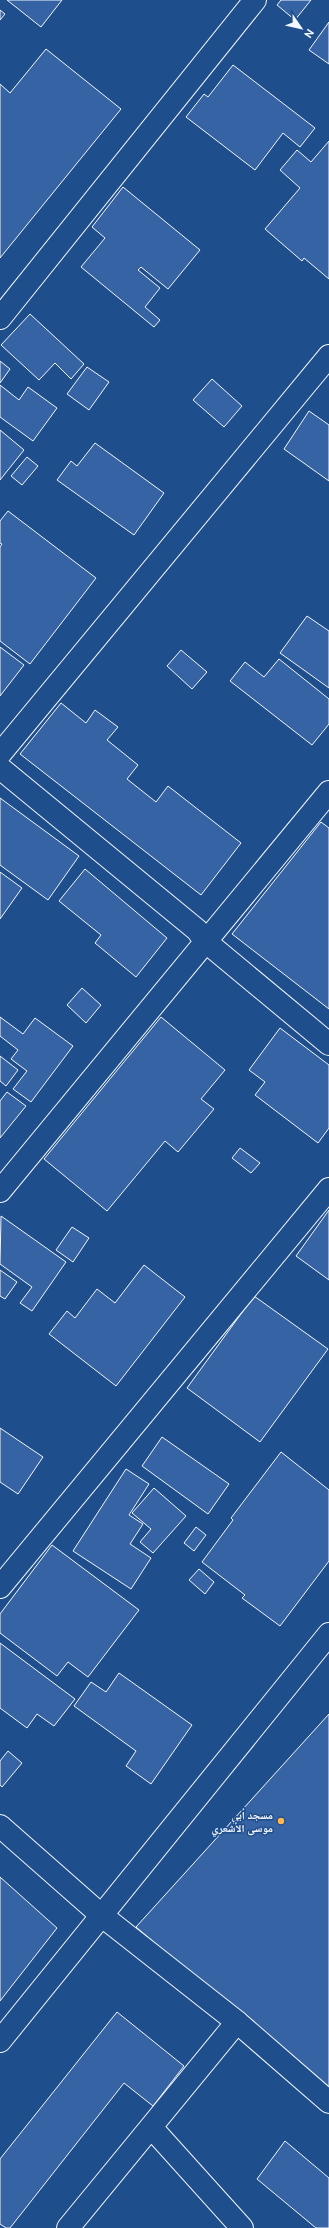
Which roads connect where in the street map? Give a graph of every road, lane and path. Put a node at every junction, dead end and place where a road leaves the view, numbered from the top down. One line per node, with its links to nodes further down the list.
1 (255, 0): 2 (street)
2 (0, 318)
3 (329, 356): 4 (street)
4 (0, 754)
5 (0, 768): 7 (street)
6 (329, 792): 7 (street)
7 (205, 941): 8 (street); 10 (street)
8 (329, 1044)
9 (329, 1189): 11 (street)
10 (0, 1191)
11 (0, 1587)
12 (329, 1634): 14 (street)
13 (0, 1826): 14 (street)
14 (101, 1915): 15 (street); 16 (street)
15 (237, 2022): 17 (street); 18 (street)
16 (3, 2031)
17 (329, 2102)
18 (151, 2127): 19 (street); 20 (street)
19 (68, 2228)
20 (242, 2228)

